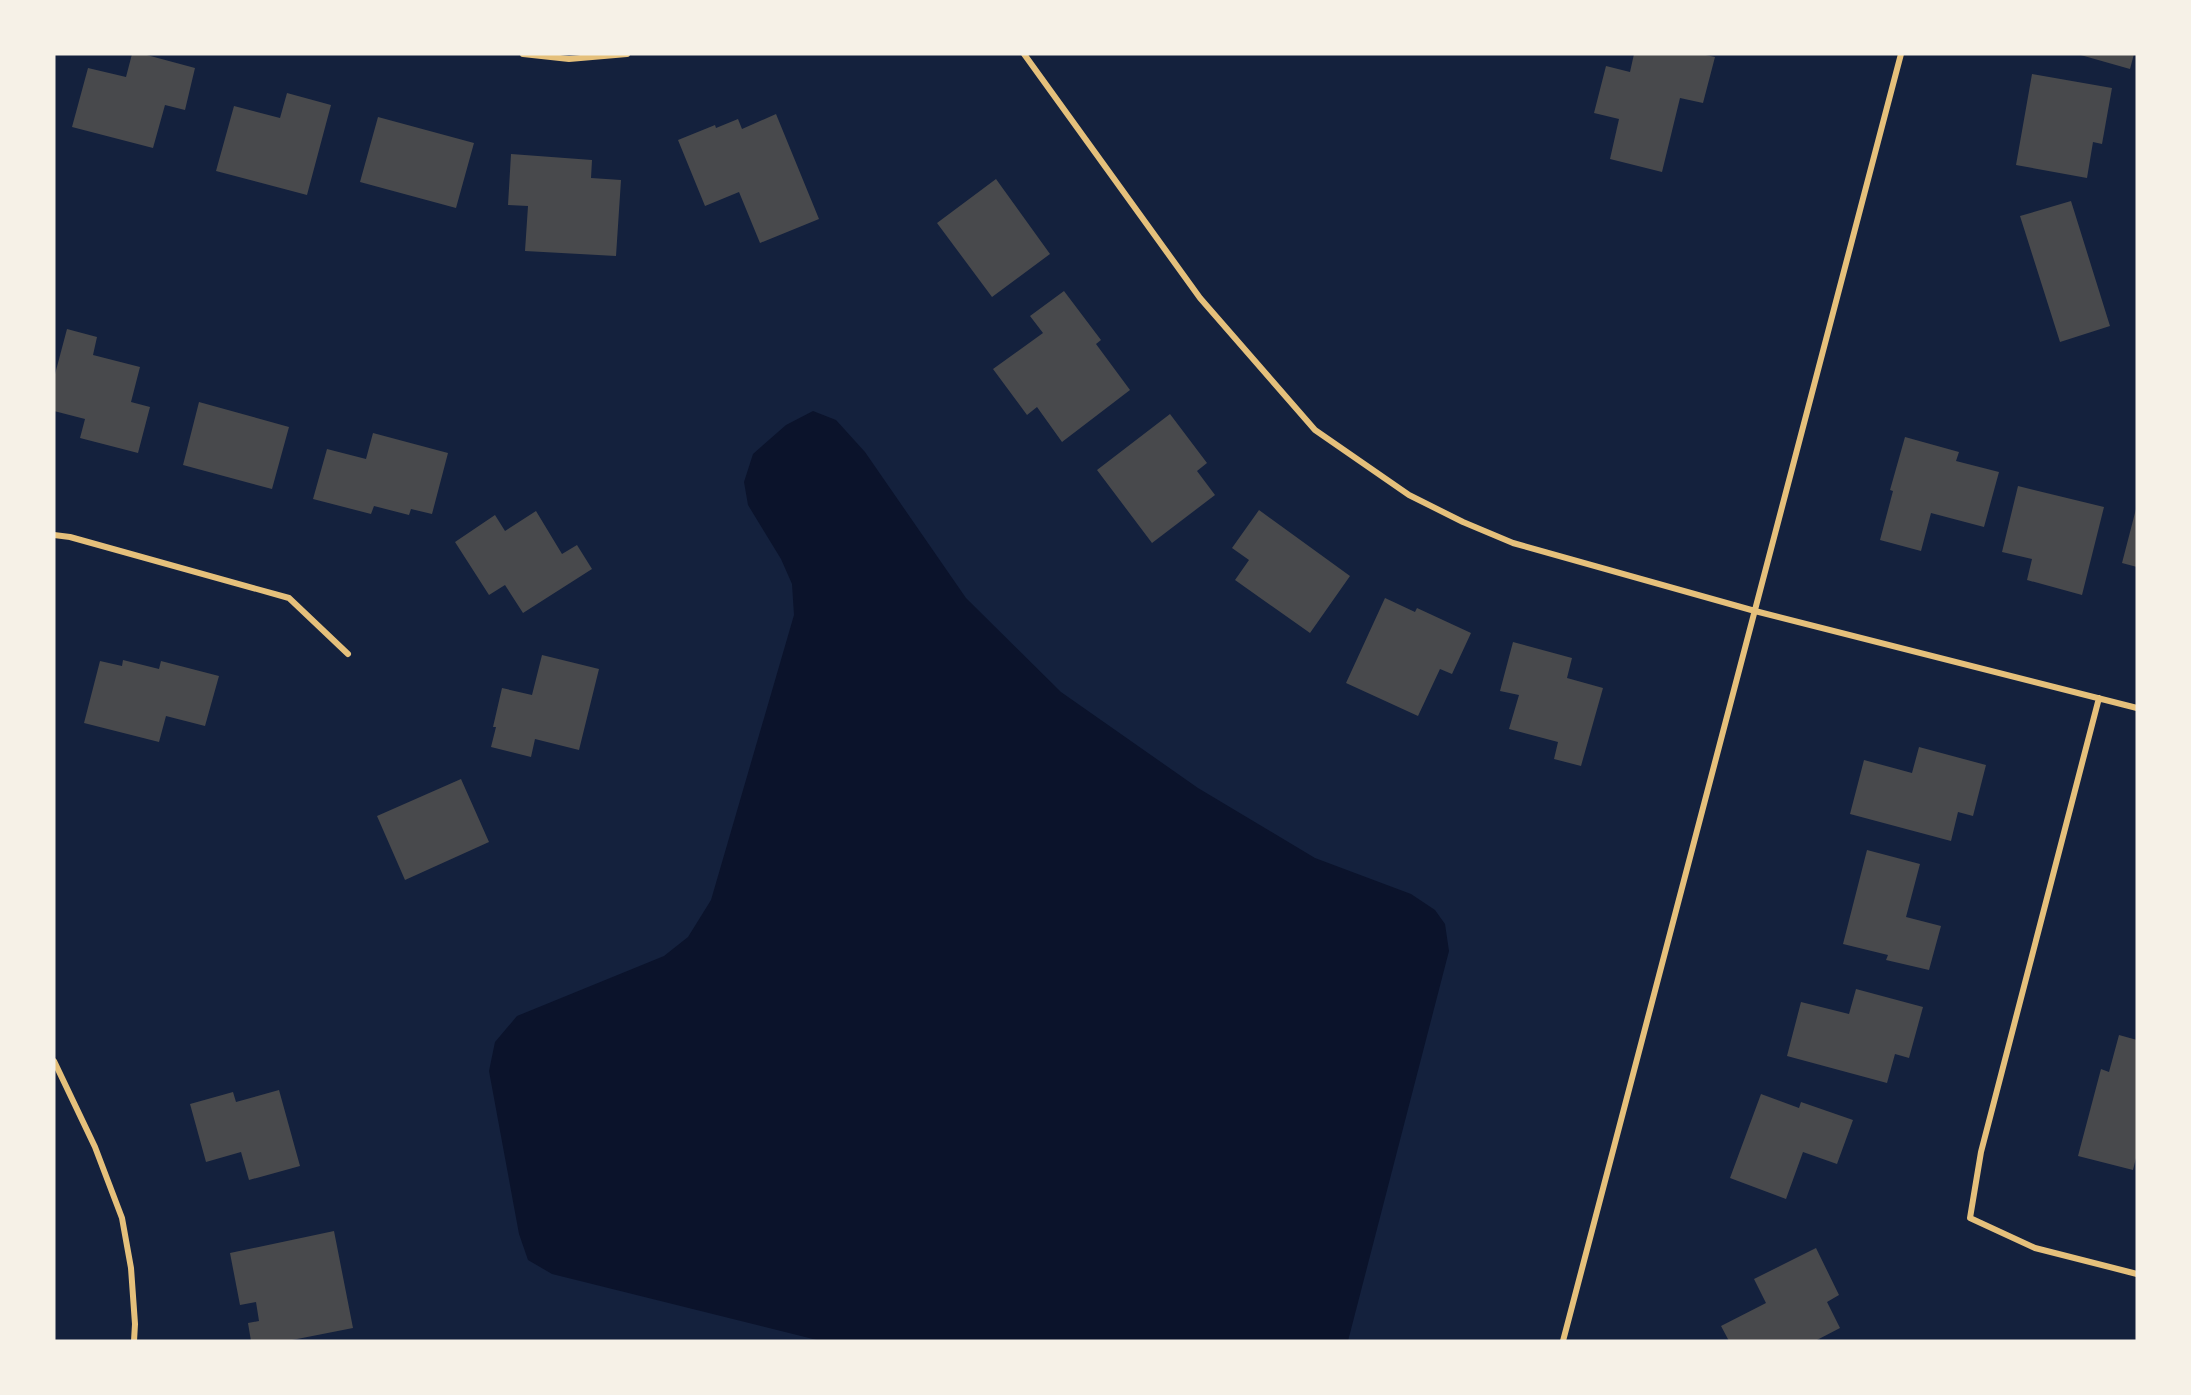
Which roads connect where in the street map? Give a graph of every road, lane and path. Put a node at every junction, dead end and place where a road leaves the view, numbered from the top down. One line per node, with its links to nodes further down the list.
1 (523, 54): 2 (street)
2 (627, 54)
3 (1024, 54): 6 (street)
4 (1901, 54): 6 (street)
5 (54, 535): 7 (street)
6 (1755, 611): 8 (street); 13 (street)
7 (348, 654)
8 (2099, 698): 9 (street); 11 (street)
9 (2137, 708)
10 (54, 1061): 12 (street)
11 (2137, 1274)
12 (134, 1341)
13 (1563, 1341)

